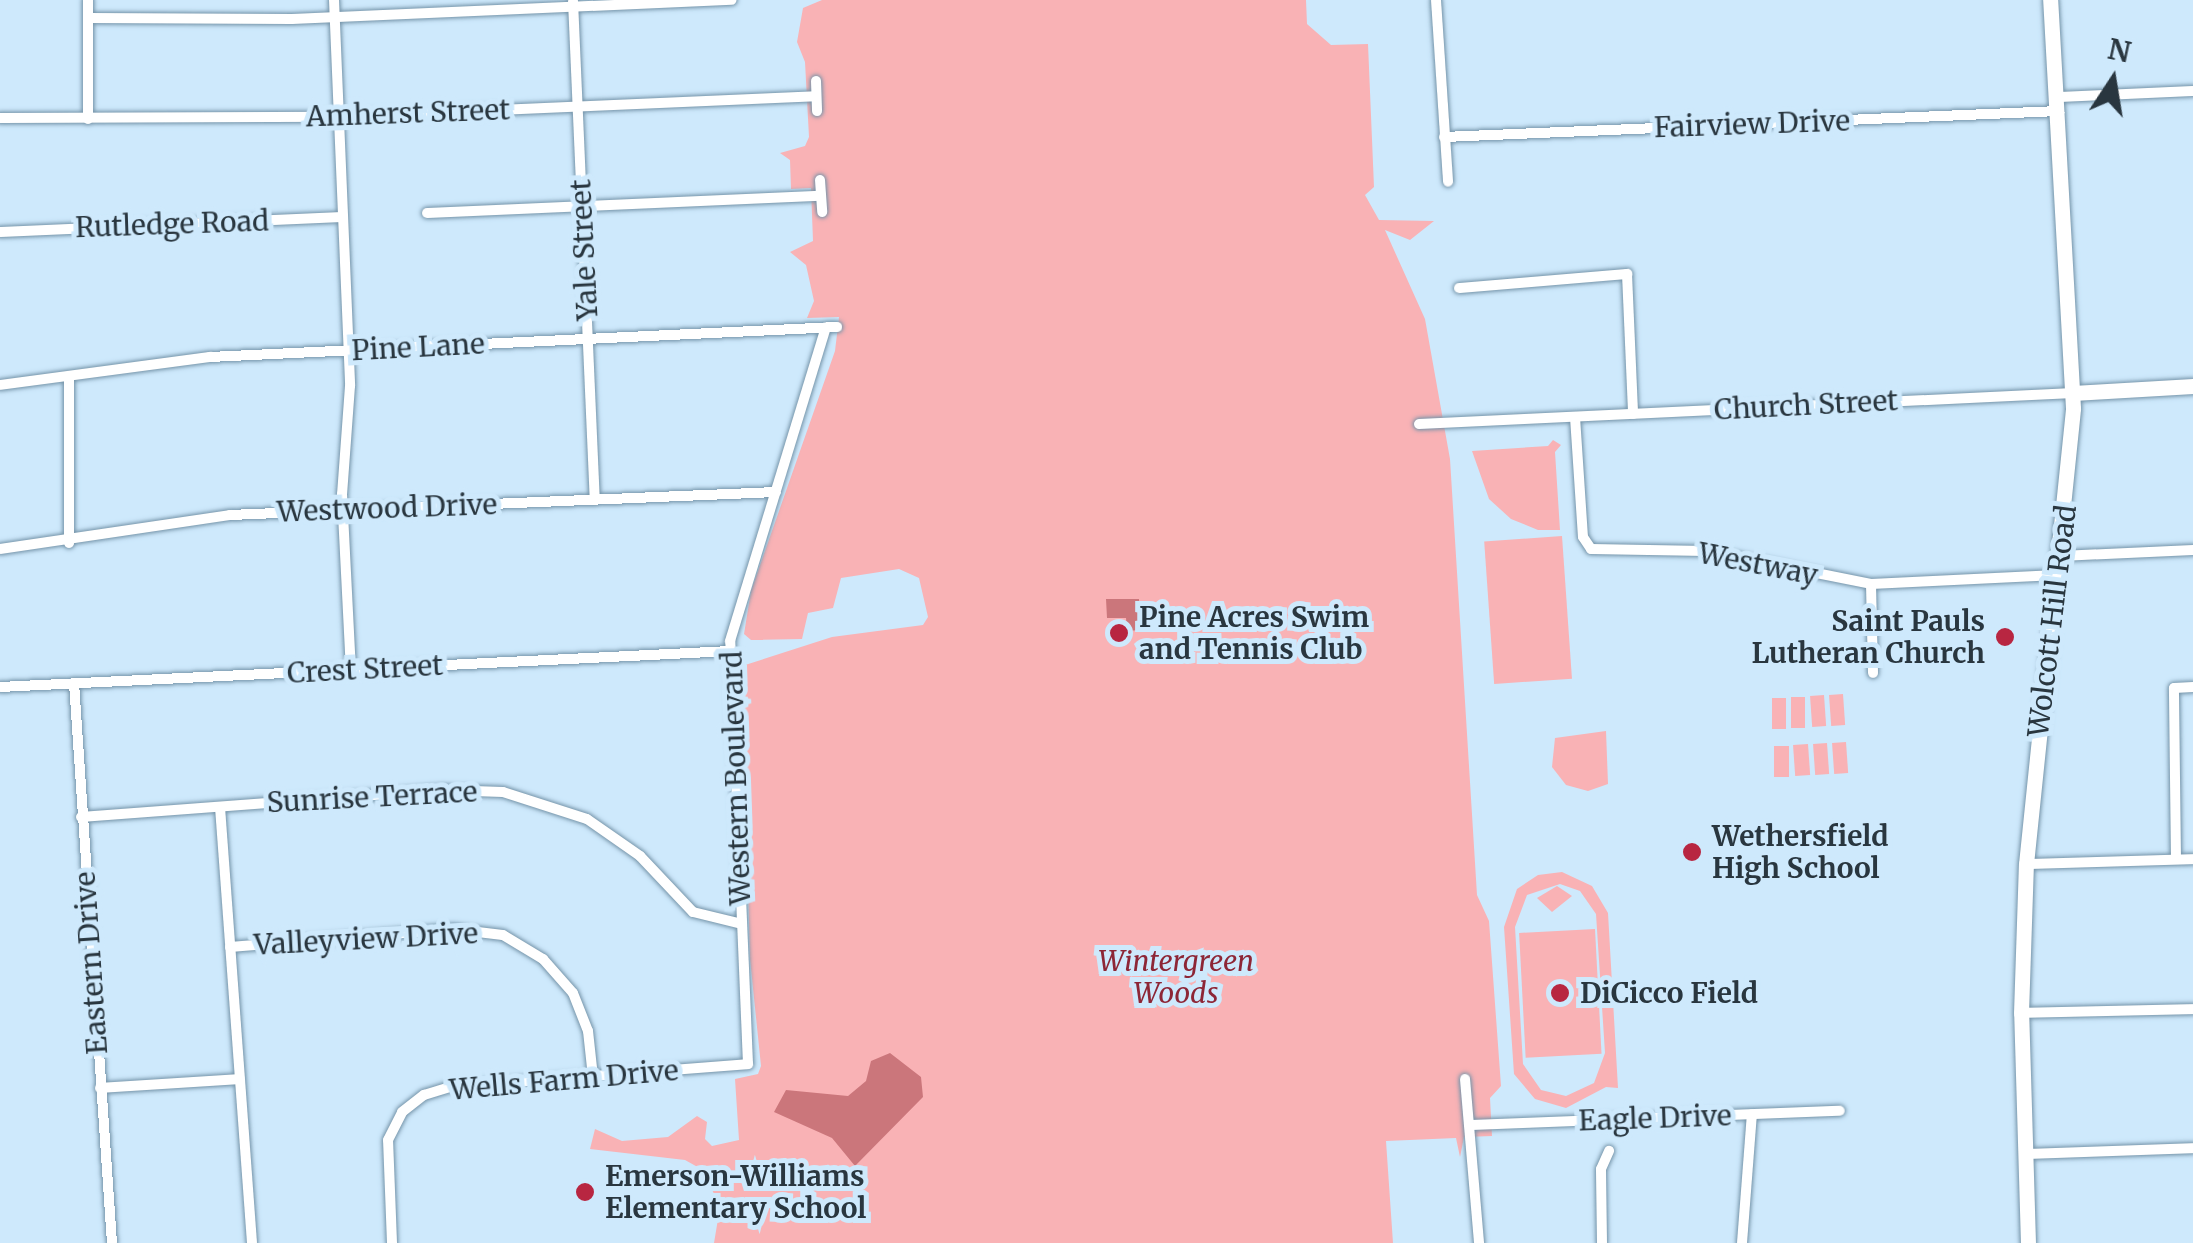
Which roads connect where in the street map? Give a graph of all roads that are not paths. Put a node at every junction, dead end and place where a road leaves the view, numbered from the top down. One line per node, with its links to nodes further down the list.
1 (88, 0): 7 (street)
2 (334, 0): 8 (street)
3 (732, 0): 6 (street)
4 (1436, 0): 18 (street)
5 (2050, 0): 12 (street, Wolcott Hill Road)
6 (574, 4): 8 (street); 13 (street, Yale Street)
7 (88, 18): 8 (street); 17 (street)
8 (335, 18): 15 (street)
9 (816, 82): 11 (street)
10 (2193, 91): 12 (street, Fairview Drive)
11 (816, 96): 13 (street, Amherst Street); 14 (street)
12 (2059, 104): 18 (street, Fairview Drive); 34 (street, Wolcott Hill Road)
13 (578, 107): 15 (street, Amherst Street); 22 (street, Yale Street)
14 (817, 112)
15 (339, 117): 17 (street, Amherst Street); 25 (street)
16 (0, 118): 17 (street, Amherst Street)
17 (88, 119)
18 (1444, 136): 20 (street)
19 (820, 180): 21 (street)
20 (1448, 182)
21 (821, 196): 22 (street); 23 (street)
22 (582, 206): 24 (street); 29 (street, Yale Street)
23 (822, 212)
24 (427, 213)
25 (343, 217): 26 (street, Rutledge Road); 30 (street)
26 (0, 232)
27 (1459, 288): 35 (street)
28 (832, 327): 29 (street, Pine Lane); 38 (street, Western Boulevard)
29 (588, 338): 30 (street, Pine Lane); 39 (street, Yale Street)
30 (349, 350): 31 (street, Pine Lane); 40 (street)
31 (69, 380): 32 (street, Pine Lane); 41 (street)
32 (0, 385)
33 (2193, 386): 34 (street, Church Street)
34 (2073, 393): 35 (street, Church Street); 44 (street, Wolcott Hill Road)
35 (1633, 414): 36 (street, Church Street)
36 (1575, 418): 37 (street, Church Street); 46 (street, Westway)
37 (1420, 424)
38 (776, 492): 39 (street, Westwood Drive); 47 (street, Western Boulevard)
39 (595, 499): 40 (street, Westwood Drive)
40 (342, 510): 41 (street, Westwood Drive); 48 (street)
41 (69, 544): 42 (street, Westwood Drive)
42 (0, 548)
43 (2193, 550): 44 (street)
44 (2061, 556): 45 (street, Wolcott Hill Road)
45 (2058, 575): 46 (street, Westway); 57 (street, Wolcott Hill Road)
46 (1871, 584): 49 (street)
47 (730, 651): 48 (street, Crest Street); 58 (street, Western Boulevard)
48 (351, 669): 50 (street, Crest Street)
49 (1873, 673)
50 (74, 683): 51 (street, Crest Street); 54 (street, Eastern Drive)
51 (0, 686)
52 (2193, 687): 56 (street)
53 (220, 806): 54 (street, Sunrise Terrace); 58 (street, Sunrise Terrace); 59 (street)
54 (81, 817): 66 (street, Eastern Drive)
55 (2193, 859): 56 (street)
56 (2176, 860): 57 (street)
57 (2026, 864): 61 (street, Wolcott Hill Road)
58 (742, 924): 62 (street, Western Boulevard)
59 (230, 947): 63 (street, Valleyview Drive); 64 (street)
60 (2193, 1008): 61 (street)
61 (2021, 1013): 72 (street, Wolcott Hill Road)
62 (748, 1065): 63 (street, Wells Farm Drive)
63 (593, 1077): 75 (street, Wells Farm Drive)
64 (240, 1079): 66 (street); 74 (street)
65 (1465, 1079): 69 (street)
66 (100, 1088): 73 (street, Eastern Drive)
67 (1840, 1110): 68 (street, Eagle Drive)
68 (1752, 1114): 69 (street, Eagle Drive); 78 (street)
69 (1470, 1125): 76 (street)
70 (2193, 1148): 72 (street)
71 (1609, 1151): 77 (street)
72 (2025, 1154): 79 (street, Wolcott Hill Road)
73 (112, 1243)
74 (252, 1243)
75 (392, 1243)
76 (1479, 1243)
77 (1602, 1243)
78 (1742, 1243)
79 (2028, 1243)

